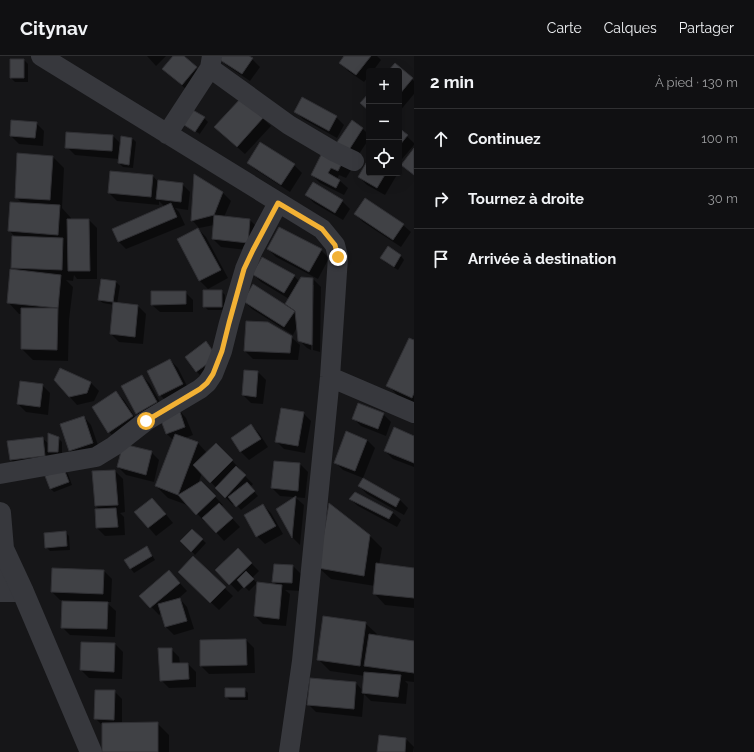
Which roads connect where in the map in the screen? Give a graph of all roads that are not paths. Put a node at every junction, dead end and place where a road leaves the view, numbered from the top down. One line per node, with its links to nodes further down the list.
1 (41, 56): 3 (street)
2 (211, 62): 3 (street); 4 (street)
3 (167, 134): 5 (street)
4 (354, 161)
5 (278, 203): 6 (street); 8 (street)
6 (330, 377): 7 (street); 15 (street)
7 (414, 413)
8 (0, 474)
9 (0, 513): 10 (street)
10 (2, 549): 11 (street); 13 (street)
11 (0, 574)
12 (0, 592): 13 (street)
13 (23, 592): 14 (street)
14 (90, 752)
15 (289, 752)

